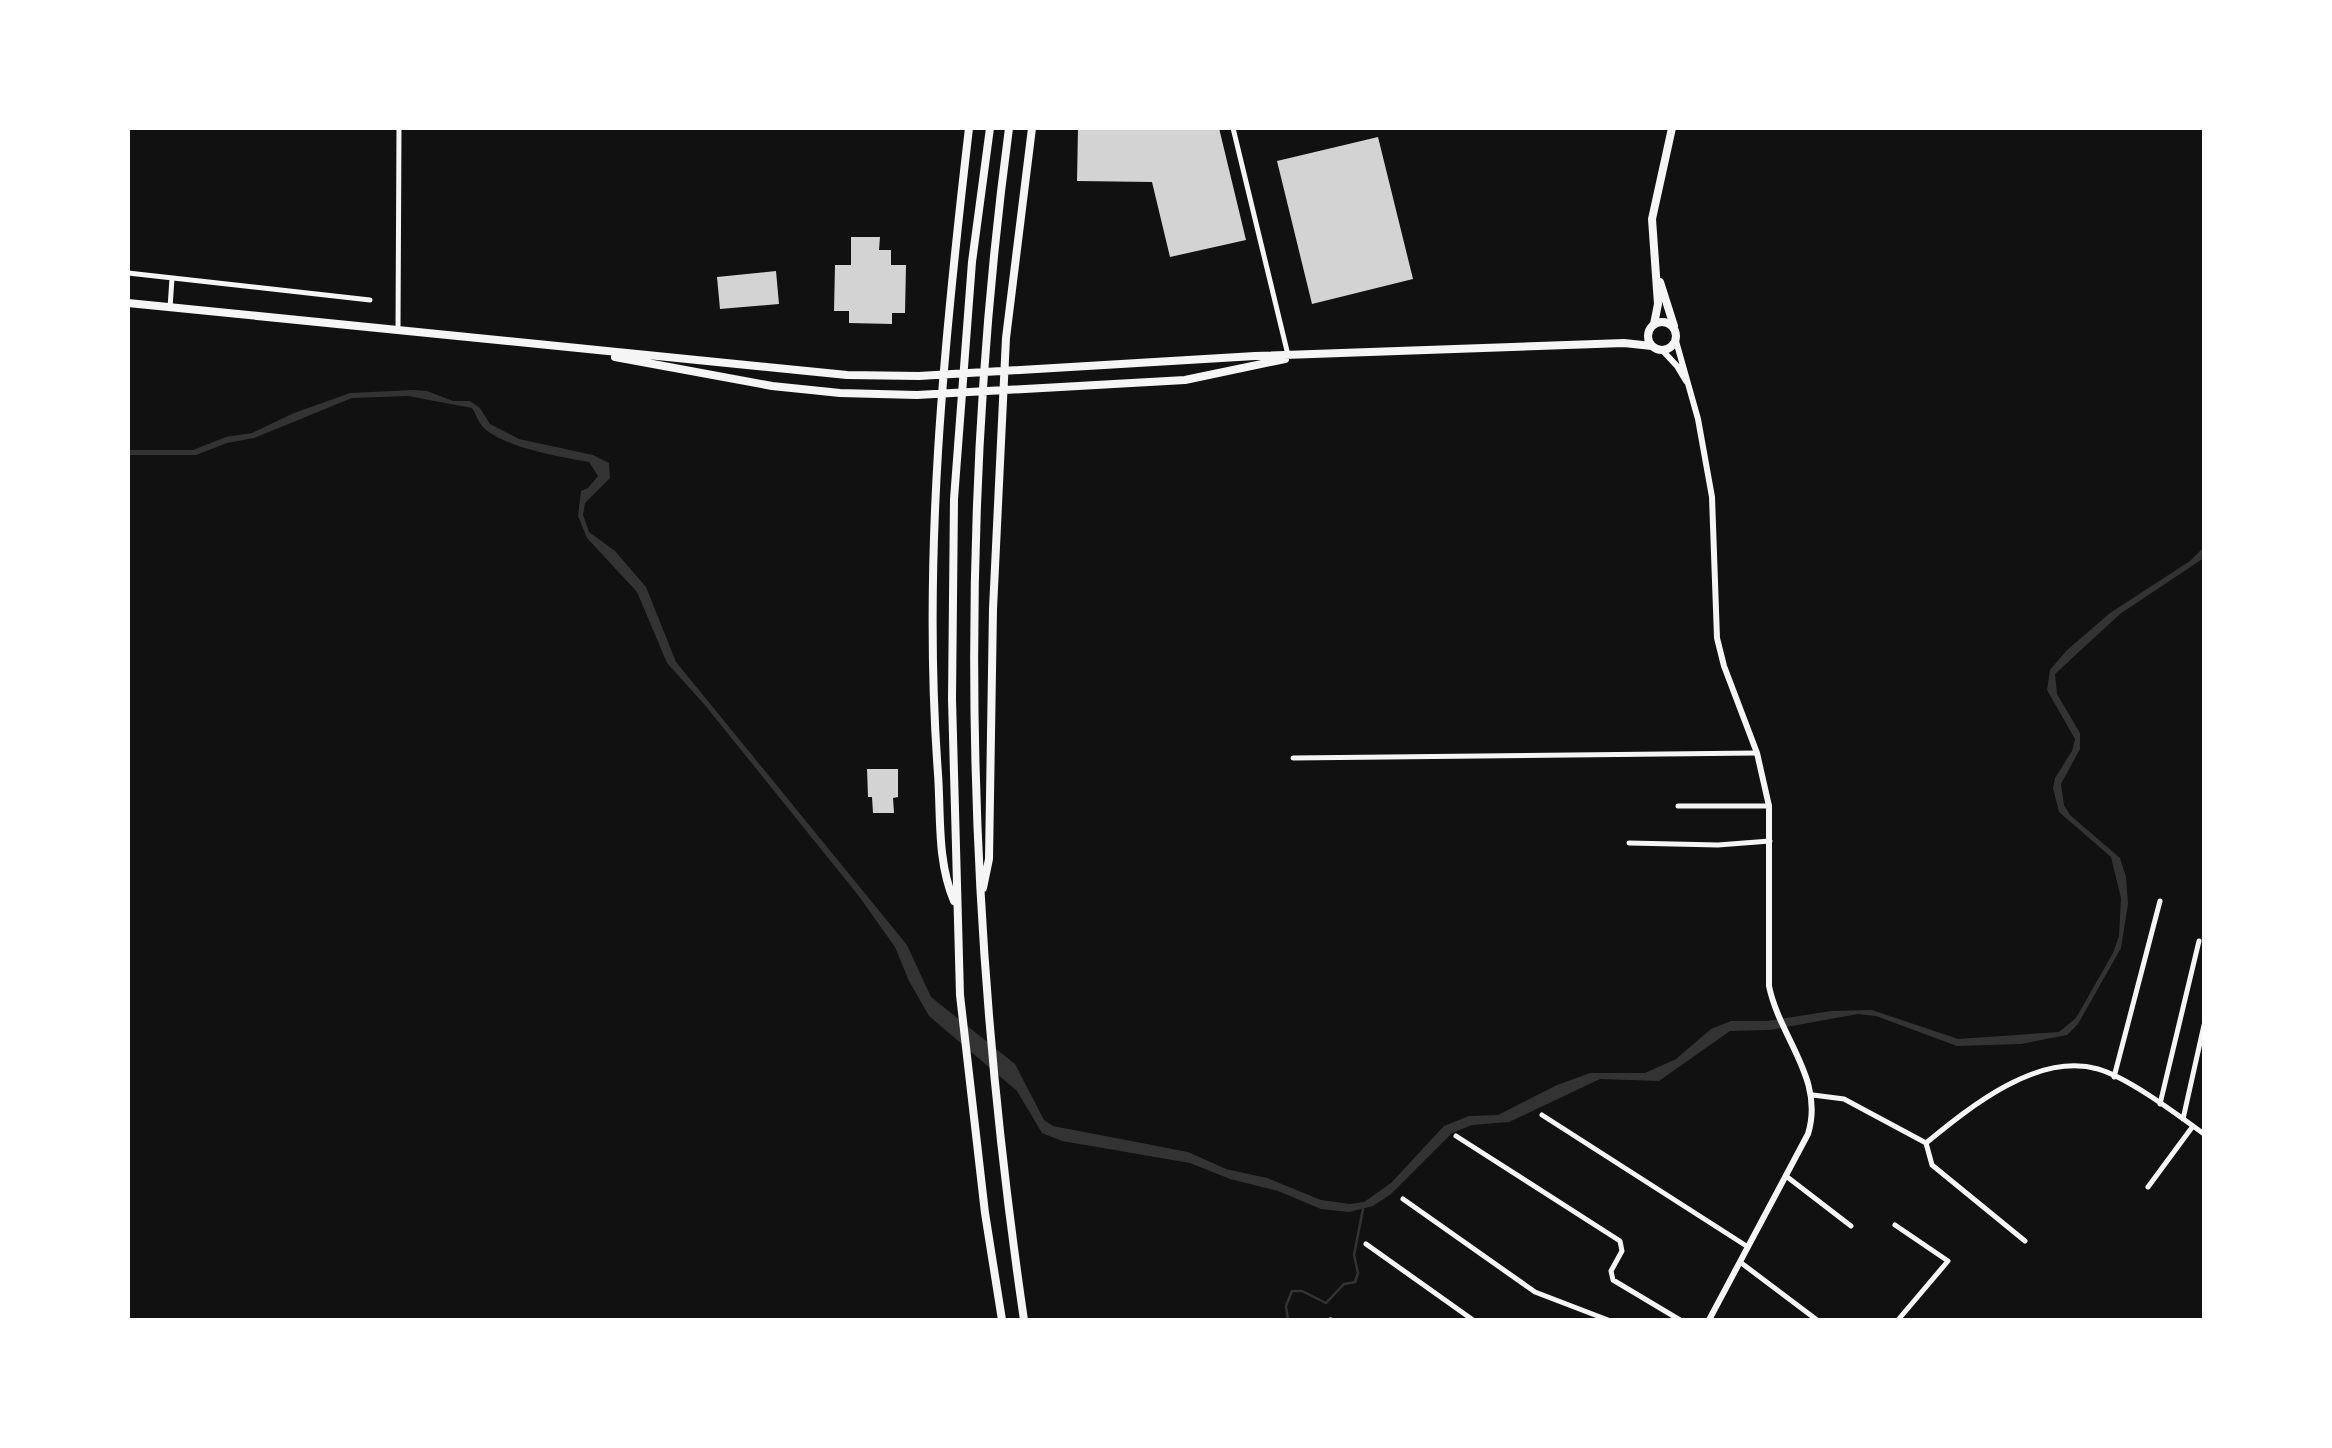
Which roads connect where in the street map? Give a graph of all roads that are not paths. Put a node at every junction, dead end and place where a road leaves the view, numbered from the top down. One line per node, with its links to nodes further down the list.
1 (399, 128): 16 (street)
2 (969, 128): 24 (main road)
3 (990, 128): 36 (main road)
4 (1009, 128): 34 (main road)
5 (1032, 128): 23 (main road)
6 (1233, 128): 22 (street)
7 (1672, 128): 8 (main road)
8 (1656, 268): 14 (main road); 15 (main road)
9 (128, 273): 10 (street)
10 (172, 278): 11 (street); 13 (street)
11 (370, 300)
12 (128, 303): 13 (main road)
13 (170, 308): 16 (main road)
14 (1652, 326): 15 (main road); 18 (main road); 19 (main road)
15 (1674, 328): 17 (main road)
16 (398, 331): 21 (main road)
17 (1676, 341): 20 (main road); 26 (street)
18 (1624, 343): 19 (main road); 22 (main road)
19 (1652, 346): 20 (main road)
20 (1663, 351): 26 (street)
21 (597, 352): 24 (main road); 27 (main road)
22 (1289, 358): 23 (main road); 25 (main road)
23 (1005, 370): 24 (main road); 25 (main road)
24 (942, 374): 27 (main road)
25 (1004, 390): 27 (main road); 34 (main road)
26 (1692, 393): 28 (street)
27 (942, 394): 36 (main road)
28 (1757, 753): 29 (street); 31 (street)
29 (1293, 758)
30 (1678, 806): 31 (street)
31 (1769, 806): 32 (street)
32 (1770, 842): 33 (street); 40 (street)
33 (1629, 844)
34 (981, 898): 58 (main road)
35 (2160, 901): 39 (street)
36 (956, 906): 57 (main road)
37 (2200, 941): 41 (street)
38 (2204, 1026): 43 (street)
39 (2114, 1076): 41 (street); 47 (street)
40 (1813, 1095): 47 (street); 48 (street)
41 (2160, 1104): 43 (street)
42 (1542, 1115): 55 (street)
43 (2183, 1120): 44 (street)
44 (2193, 1126): 45 (street); 49 (street)
45 (2204, 1134)
46 (1456, 1136): 61 (street)
47 (1926, 1143): 53 (street)
48 (1786, 1176): 52 (street); 55 (street)
49 (2148, 1187)
50 (1403, 1199): 60 (street)
51 (1895, 1225): 64 (street)
52 (1850, 1226)
53 (2025, 1241)
54 (1366, 1244): 59 (street)
55 (1748, 1247): 56 (street)
56 (1740, 1262): 62 (street); 63 (street)
57 (1002, 1320)
58 (1024, 1320)
59 (1473, 1320)
60 (1608, 1320)
61 (1680, 1320)
62 (1709, 1320)
63 (1816, 1320)
64 (1898, 1320)

